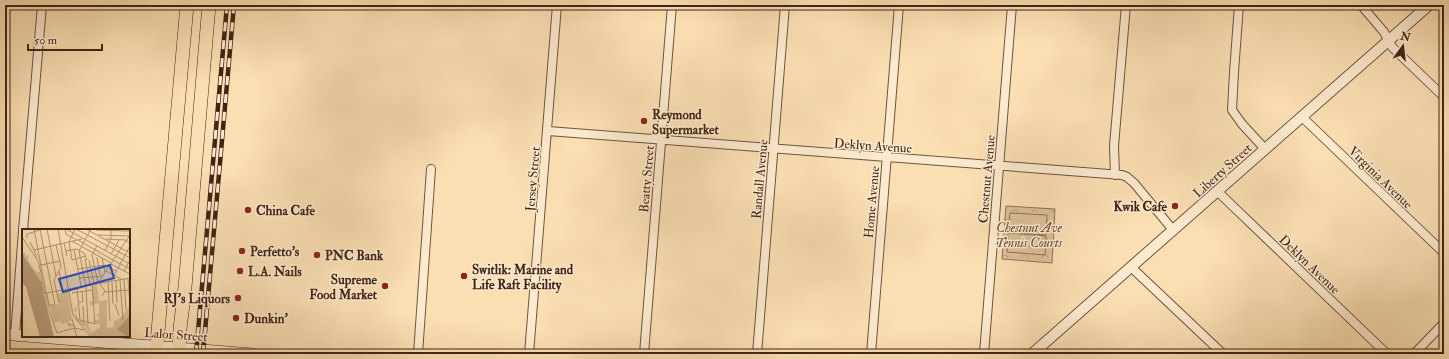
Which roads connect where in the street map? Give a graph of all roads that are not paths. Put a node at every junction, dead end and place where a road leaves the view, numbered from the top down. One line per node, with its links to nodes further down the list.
1 (42, 5): 25 (street)
2 (187, 5): 33 (highway)
3 (210, 5): 34 (highway)
4 (557, 5): 16 (street, Jersey Street)
5 (672, 5): 17 (street, Beatty Street)
6 (785, 5): 18 (street, Randall Avenue)
7 (899, 5): 20 (street, Home Avenue)
8 (1012, 5): 21 (street, Chestnut Avenue)
9 (1126, 5): 23 (street)
10 (1239, 5): 19 (street)
11 (1361, 5): 13 (street)
12 (1429, 5): 13 (street, Liberty Street)
13 (1388, 41): 14 (street); 15 (street, Liberty Street)
14 (1444, 97)
15 (1302, 117): 19 (street, Liberty Street); 28 (street, Virginia Avenue)
16 (548, 131): 17 (street, Deklyn Avenue); 37 (street, Jersey Street)
17 (661, 140): 18 (street, Deklyn Avenue); 38 (street, Beatty Street)
18 (774, 149): 20 (street, Deklyn Avenue); 39 (street, Randall Avenue)
19 (1265, 149): 24 (street, Liberty Street)
20 (887, 157): 21 (street, Deklyn Avenue); 40 (street, Home Avenue)
21 (1000, 167): 23 (street, Deklyn Avenue); 41 (street, Chestnut Avenue)
22 (431, 169): 36 (street)
23 (1115, 175): 26 (street, Deklyn Avenue)
24 (1217, 191): 26 (street, Liberty Street); 44 (street, Deklyn Avenue)
25 (23, 229)
26 (1173, 230): 29 (street, Liberty Street)
27 (22, 248): 31 (street)
28 (1444, 253)
29 (1131, 267): 42 (street, Liberty Street); 43 (street)
30 (1444, 323): 45 (street)
31 (17, 335)
32 (34, 337): 33 (main road, Lalor Street)
33 (156, 351): 34 (main road, Lalor Street)
34 (179, 352): 35 (main road, Lalor Street)
35 (252, 354)
36 (418, 354)
37 (530, 354)
38 (644, 354)
39 (757, 354)
40 (871, 354)
41 (984, 354)
42 (1032, 354)
43 (1222, 354)
44 (1387, 354)
45 (1414, 354)

